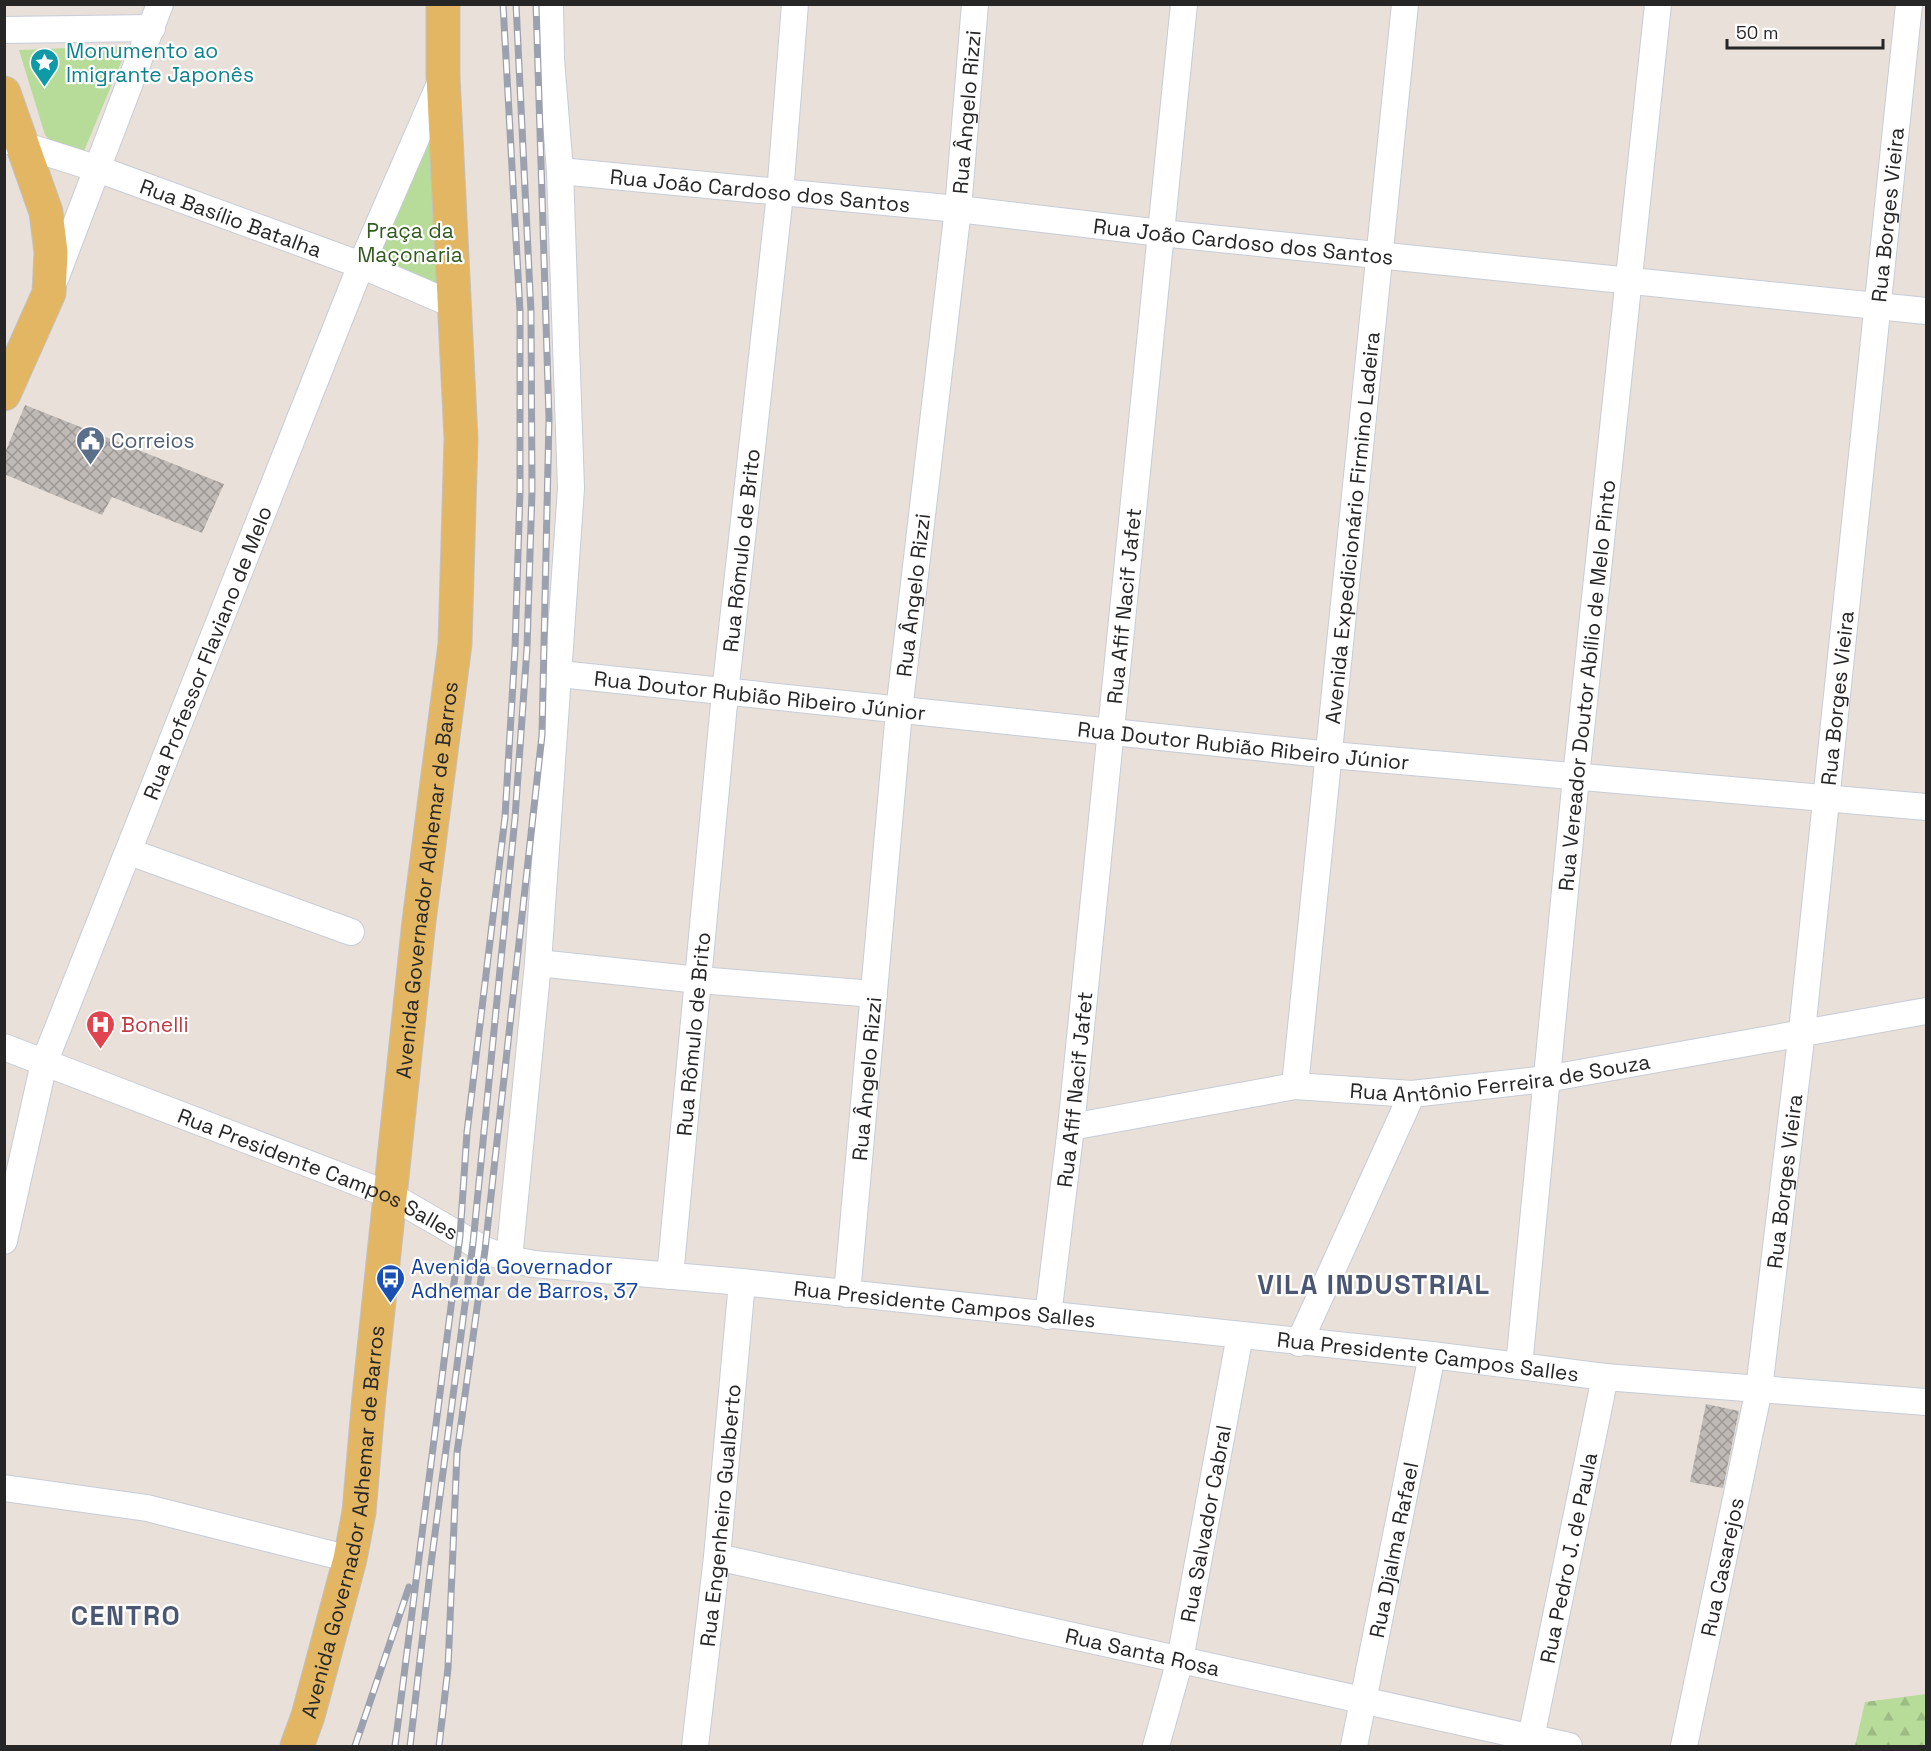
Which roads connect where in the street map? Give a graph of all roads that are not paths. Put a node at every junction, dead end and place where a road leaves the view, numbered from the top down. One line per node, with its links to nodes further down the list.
1 (160, 4): 11 (street)
2 (443, 4): 12 (main road, Avenida Governador Adhemar de Barros)
3 (550, 4): 16 (street)
4 (795, 4): 17 (street, Rua Rômulo de Brito)
5 (975, 4): 18 (street, Rua Ângelo Rizzi)
6 (1184, 4): 19 (street, Rua Afif Nacif Jafet)
7 (1405, 4): 20 (street, Avenida Expedicionário Firmino Ladeira)
8 (1658, 4): 22 (street, Rua Vereador Doutor Abílio de Melo Pinto)
9 (1910, 4): 25 (street, Rua Borges Vieira)
10 (5, 24): 11 (street)
11 (152, 28): 15 (street)
12 (443, 76): 21 (street, Rua Professor Flaviano de Melo); 24 (main road, Avenida Governador Adhemar de Barros)
13 (4, 93): 14 (main road)
14 (15, 142): 15 (street, Rua Basílio Batalha); 23 (main road)
15 (98, 169): 21 (street, Rua Basílio Batalha); 23 (street)
16 (560, 171): 17 (street, Rua João Cardoso dos Santos); 28 (street)
17 (780, 194): 18 (street, Rua João Cardoso dos Santos); 29 (street, Rua Rômulo de Brito)
18 (958, 208): 19 (street, Rua João Cardoso dos Santos); 30 (street, Rua Ângelo Rizzi)
19 (1161, 233): 20 (street, Rua João Cardoso dos Santos); 31 (street, Rua Afif Nacif Jafet)
20 (1380, 254): 22 (street, Rua João Cardoso dos Santos); 32 (street, Avenida Expedicionário Firmino Ladeira)
21 (361, 265): 24 (street, Rua Basílio Batalha); 36 (street, Rua Professor Flaviano de Melo)
22 (1630, 280): 25 (street, Rua João Cardoso dos Santos); 33 (street, Rua Vereador Doutor Abílio de Melo Pinto)
23 (49, 293): 27 (main road)
24 (454, 305): 49 (main road, Avenida Governador Adhemar de Barros)
25 (1876, 307): 26 (street, Rua João Cardoso dos Santos); 34 (street, Rua Borges Vieira)
26 (1926, 311)
27 (4, 394)
28 (560, 674): 29 (street, Rua Doutor Rubião Ribeiro Júnior); 38 (street)
29 (725, 693): 30 (street, Rua Doutor Rubião Ribeiro Júnior); 39 (street, Rua Rômulo de Brito)
30 (899, 711): 31 (street, Rua Doutor Rubião Ribeiro Júnior); 40 (street, Rua Ângelo Rizzi)
31 (1110, 733): 32 (street, Rua Doutor Rubião Ribeiro Júnior); 48 (street, Rua Afif Nacif Jafet)
32 (1330, 755): 33 (street, Rua Doutor Rubião Ribeiro Júnior); 46 (street, Avenida Expedicionário Firmino Ladeira)
33 (1576, 777): 34 (street, Rua Doutor Rubião Ribeiro Júnior); 45 (street, Rua Vereador Doutor Abílio de Melo Pinto)
34 (1827, 798): 35 (street, Rua Doutor Rubião Ribeiro Júnior); 42 (street, Rua Borges Vieira)
35 (1926, 807)
36 (130, 852): 37 (street); 44 (street, Rua Professor Flaviano de Melo)
37 (351, 932)
38 (538, 963): 39 (street); 51 (street)
39 (699, 980): 40 (street); 52 (street, Rua Rômulo de Brito)
40 (874, 994): 54 (street, Rua Ângelo Rizzi)
41 (1926, 1011): 42 (street, Rua Antônio Ferreira de Souza)
42 (1802, 1031): 45 (street, Rua Antônio Ferreira de Souza); 61 (street, Rua Borges Vieira)
43 (4, 1047): 44 (street, Rua Presidente Campos Salles)
44 (44, 1063): 49 (street, Rua Presidente Campos Salles); 50 (street, Rua Professor Flaviano de Melo)
45 (1546, 1079): 47 (street, Rua Antônio Ferreira de Souza); 59 (street, Rua Vereador Doutor Abílio de Melo Pinto)
46 (1294, 1086): 47 (street, Rua Antônio Ferreira de Souza); 48 (street, Rua Antônio Ferreira de Souza)
47 (1412, 1094): 57 (street)
48 (1071, 1127): 55 (street, Rua Afif Nacif Jafet)
49 (390, 1196): 51 (street, Rua Presidente Campos Salles); 65 (main road, Avenida Governador Adhemar de Barros)
50 (4, 1241)
51 (509, 1259): 52 (street, Rua Presidente Campos Salles)
52 (670, 1276): 53 (street, Rua Presidente Campos Salles)
53 (741, 1282): 54 (street, Rua Presidente Campos Salles); 64 (street, Rua Engenheiro Gualberto)
54 (847, 1294): 55 (street, Rua Presidente Campos Salles)
55 (1048, 1316): 56 (street, Rua Presidente Campos Salles)
56 (1240, 1335): 57 (street, Rua Presidente Campos Salles); 66 (street, Rua Salvador Cabral)
57 (1299, 1343): 58 (street, Rua Presidente Campos Salles)
58 (1432, 1355): 59 (street, Rua Presidente Campos Salles); 67 (street, Rua Djalma Rafael)
59 (1519, 1366): 60 (street, Rua Presidente Campos Salles)
60 (1605, 1377): 61 (street, Rua Presidente Campos Salles); 68 (street, Rua Pedro J. de Paula)
61 (1759, 1389): 62 (street, Rua Presidente Campos Salles); 74 (street, Rua Casarejos)
62 (1926, 1402)
63 (4, 1488): 65 (street)
64 (717, 1557): 66 (street, Rua Santa Rosa); 70 (street, Rua Engenheiro Gualberto)
65 (350, 1559): 69 (main road, Avenida Governador Adhemar de Barros)
66 (1180, 1660): 67 (street, Rua Santa Rosa); 71 (street, Rua Salvador Cabral)
67 (1362, 1700): 68 (street, Rua Santa Rosa); 72 (street, Rua Djalma Rafael)
68 (1531, 1738): 73 (street, Rua Santa Rosa)
69 (297, 1746)
70 (695, 1746)
71 (1156, 1746)
72 (1354, 1746)
73 (1569, 1746)
74 (1684, 1746)

